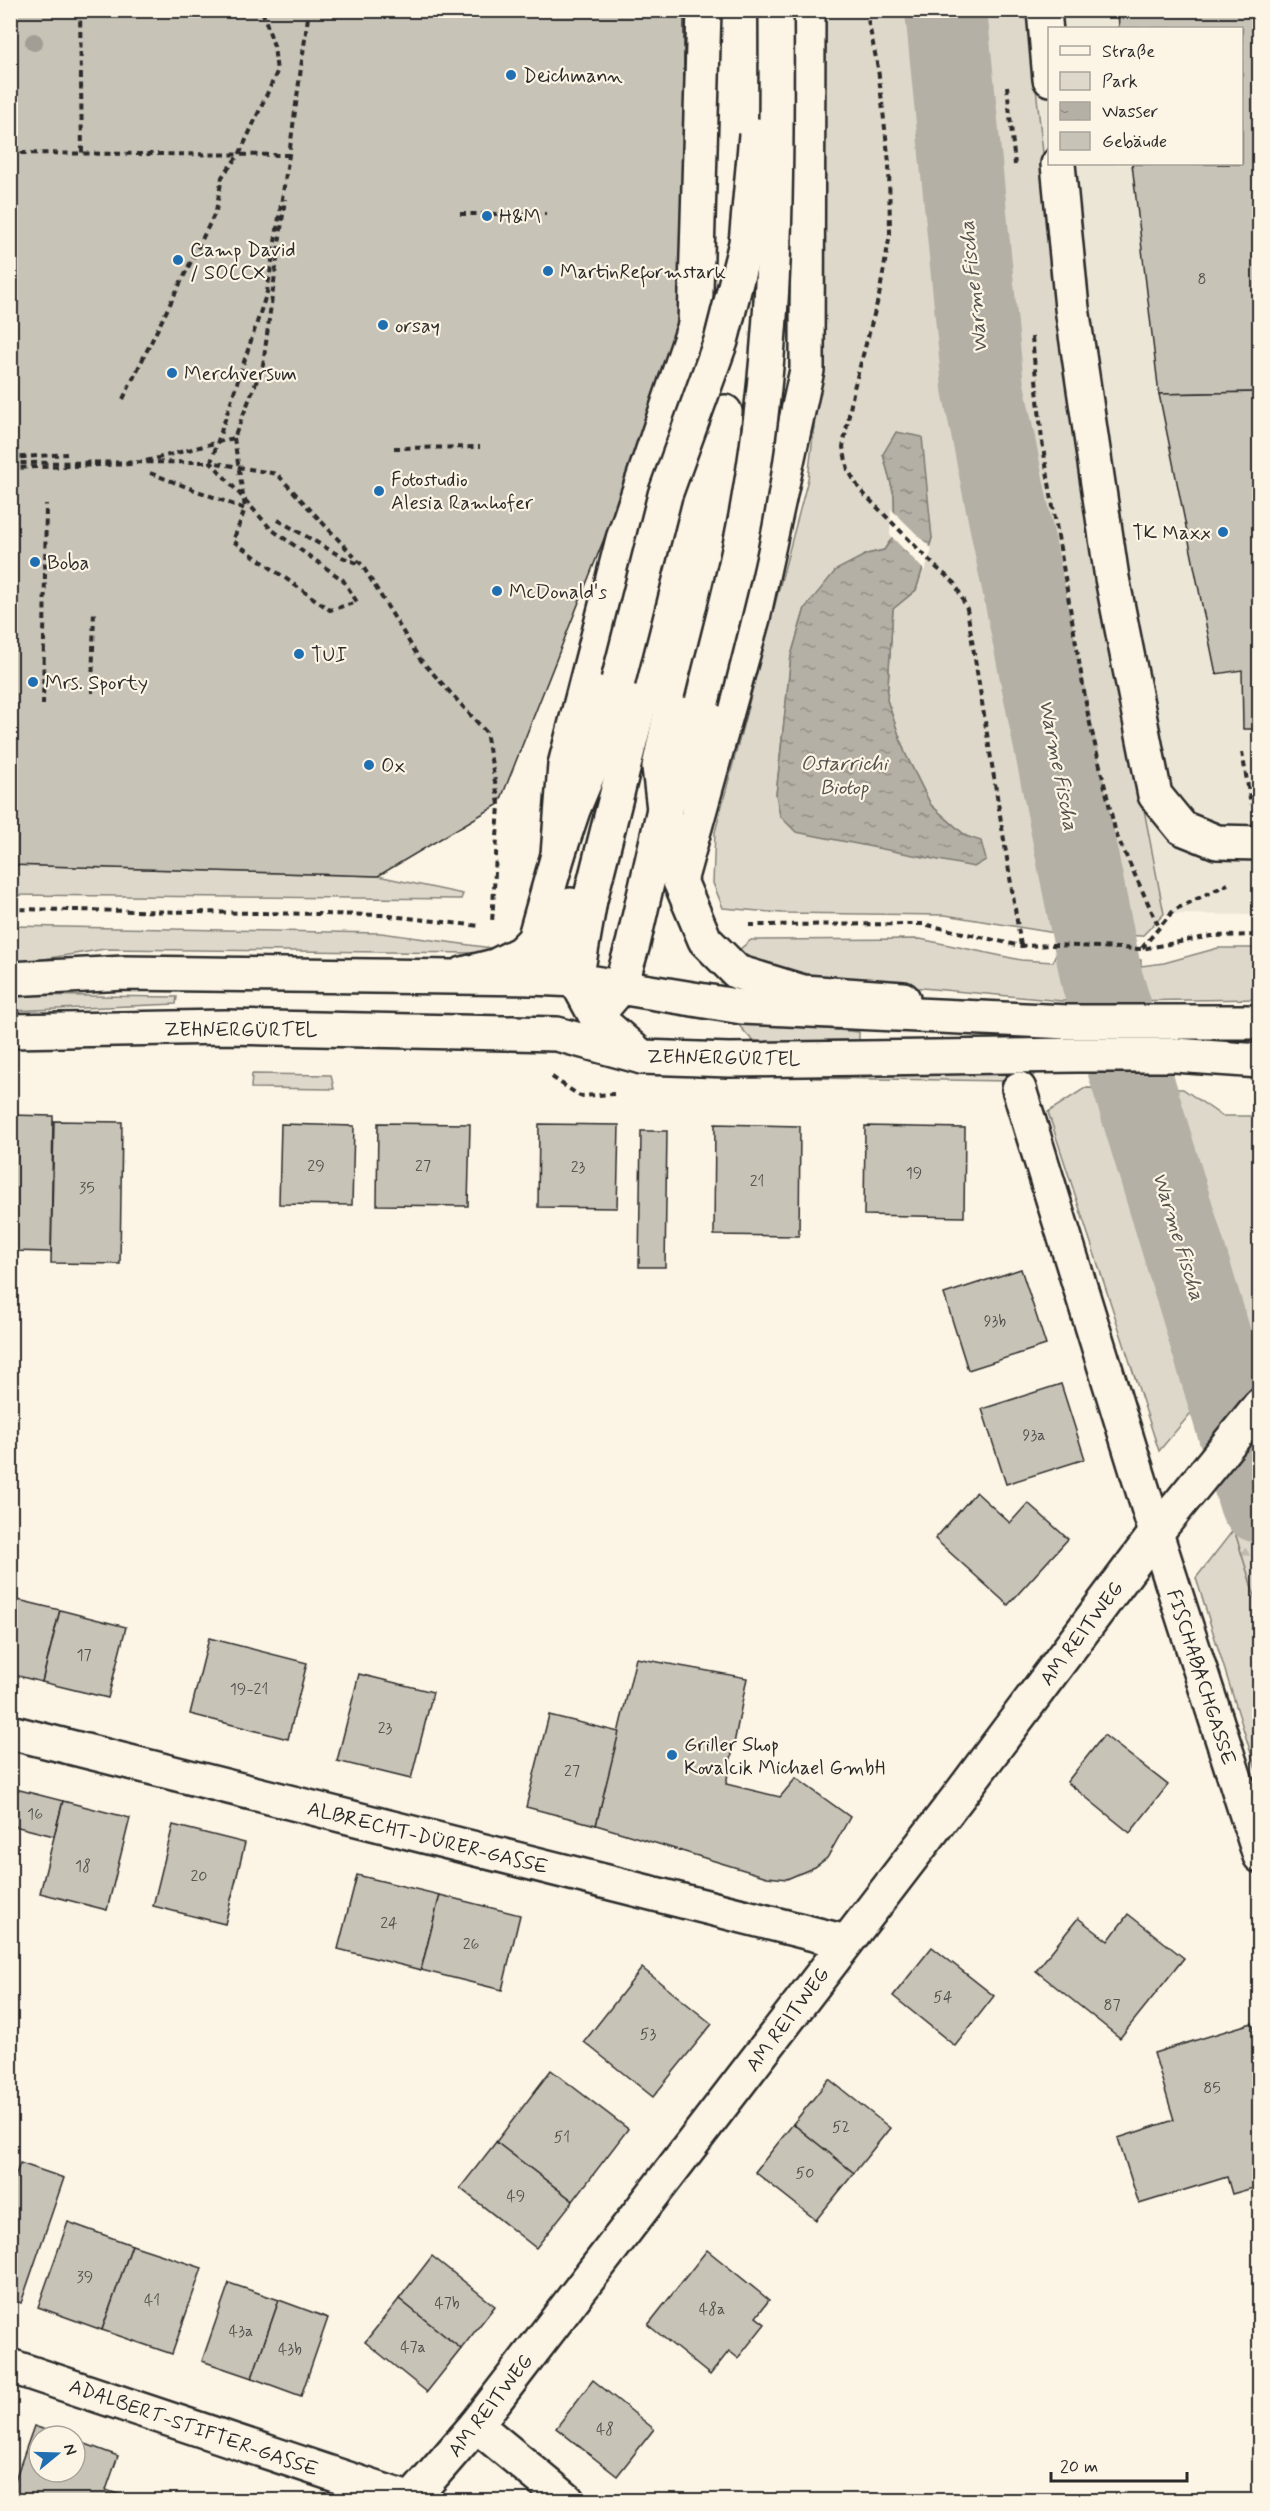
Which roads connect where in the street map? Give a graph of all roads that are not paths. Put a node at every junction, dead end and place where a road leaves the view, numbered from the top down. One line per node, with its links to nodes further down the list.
1 (704, 10): 11 (street)
2 (754, 10): 11 (street, bridge)
3 (776, 10): 9 (street, bridge)
4 (808, 10): 12 (street)
5 (1044, 10): 6 (street)
6 (1048, 56)
7 (1058, 165): 10 (street)
8 (622, 773): 9 (street); 14 (street); 16 (street)
9 (664, 809): 12 (street); 17 (street)
10 (1260, 843)
11 (558, 855): 13 (street)
12 (680, 881): 19 (street)
13 (454, 976): 14 (street); 15 (street)
14 (532, 978): 16 (street)
15 (10, 979)
16 (576, 980): 17 (street); 18 (street)
17 (620, 988): 18 (street); 19 (street)
18 (596, 1017): 22 (street); 23 (street)
19 (977, 1017): 20 (street)
20 (1260, 1022)
21 (10, 1031): 22 (street, ZEHNERGÜRTEL)
22 (557, 1034): 23 (street, ZEHNERGÜRTEL)
23 (642, 1057): 24 (street, ZEHNERGÜRTEL)
24 (1260, 1061)
25 (1020, 1089): 27 (street)
26 (1260, 1405): 27 (street, AM REITWEG)
27 (1156, 1533): 29 (street, FISCHABACHGASSE); 30 (street, AM REITWEG)
28 (10, 1732): 30 (street, ALBRECHT-DÜRER-GASSE)
29 (1260, 1856)
30 (846, 1942): 32 (street, AM REITWEG)
31 (10, 2366): 33 (street, ADALBERT-STIFTER-GASSE)
32 (476, 2425): 33 (street, AM REITWEG); 34 (street)
33 (411, 2500)
34 (567, 2500)

